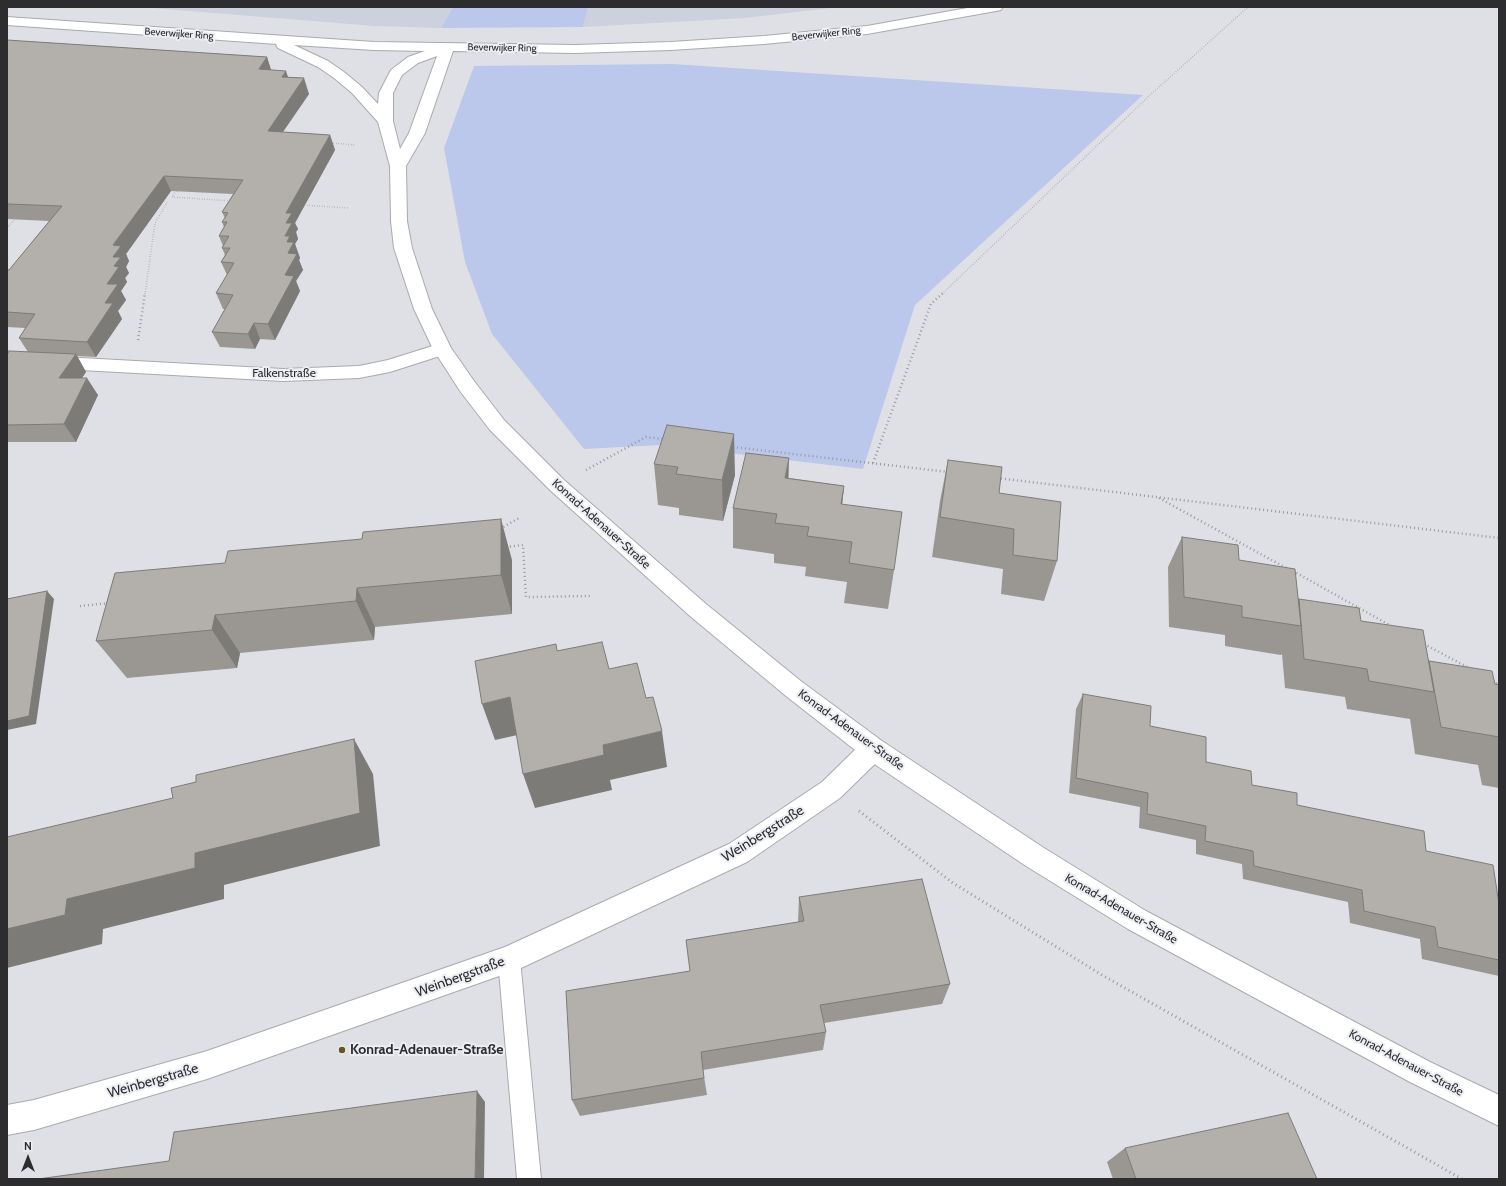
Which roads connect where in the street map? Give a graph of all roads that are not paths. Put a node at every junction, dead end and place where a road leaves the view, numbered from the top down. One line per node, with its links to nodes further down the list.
1 (996, 7): 4 (street, Beverwijker Ring)
2 (7, 21): 3 (street, Beverwijker Ring)
3 (274, 40): 4 (street, Beverwijker Ring); 5 (street)
4 (447, 48): 5 (street, Konrad-Adenauer-Straße); 6 (street, Konrad-Adenauer-Straße)
5 (385, 121): 6 (street, Konrad-Adenauer-Straße)
6 (398, 166): 7 (street, Konrad-Adenauer-Straße)
7 (442, 349): 8 (street, Falkenstraße); 9 (street, Konrad-Adenauer-Straße)
8 (7, 360)
9 (873, 749): 10 (street, Weinbergstraße); 11 (street, Konrad-Adenauer-Straße)
10 (509, 959): 12 (street, Weinbergstraße); 13 (lane)
11 (1499, 1111)
12 (7, 1120)
13 (529, 1179)

